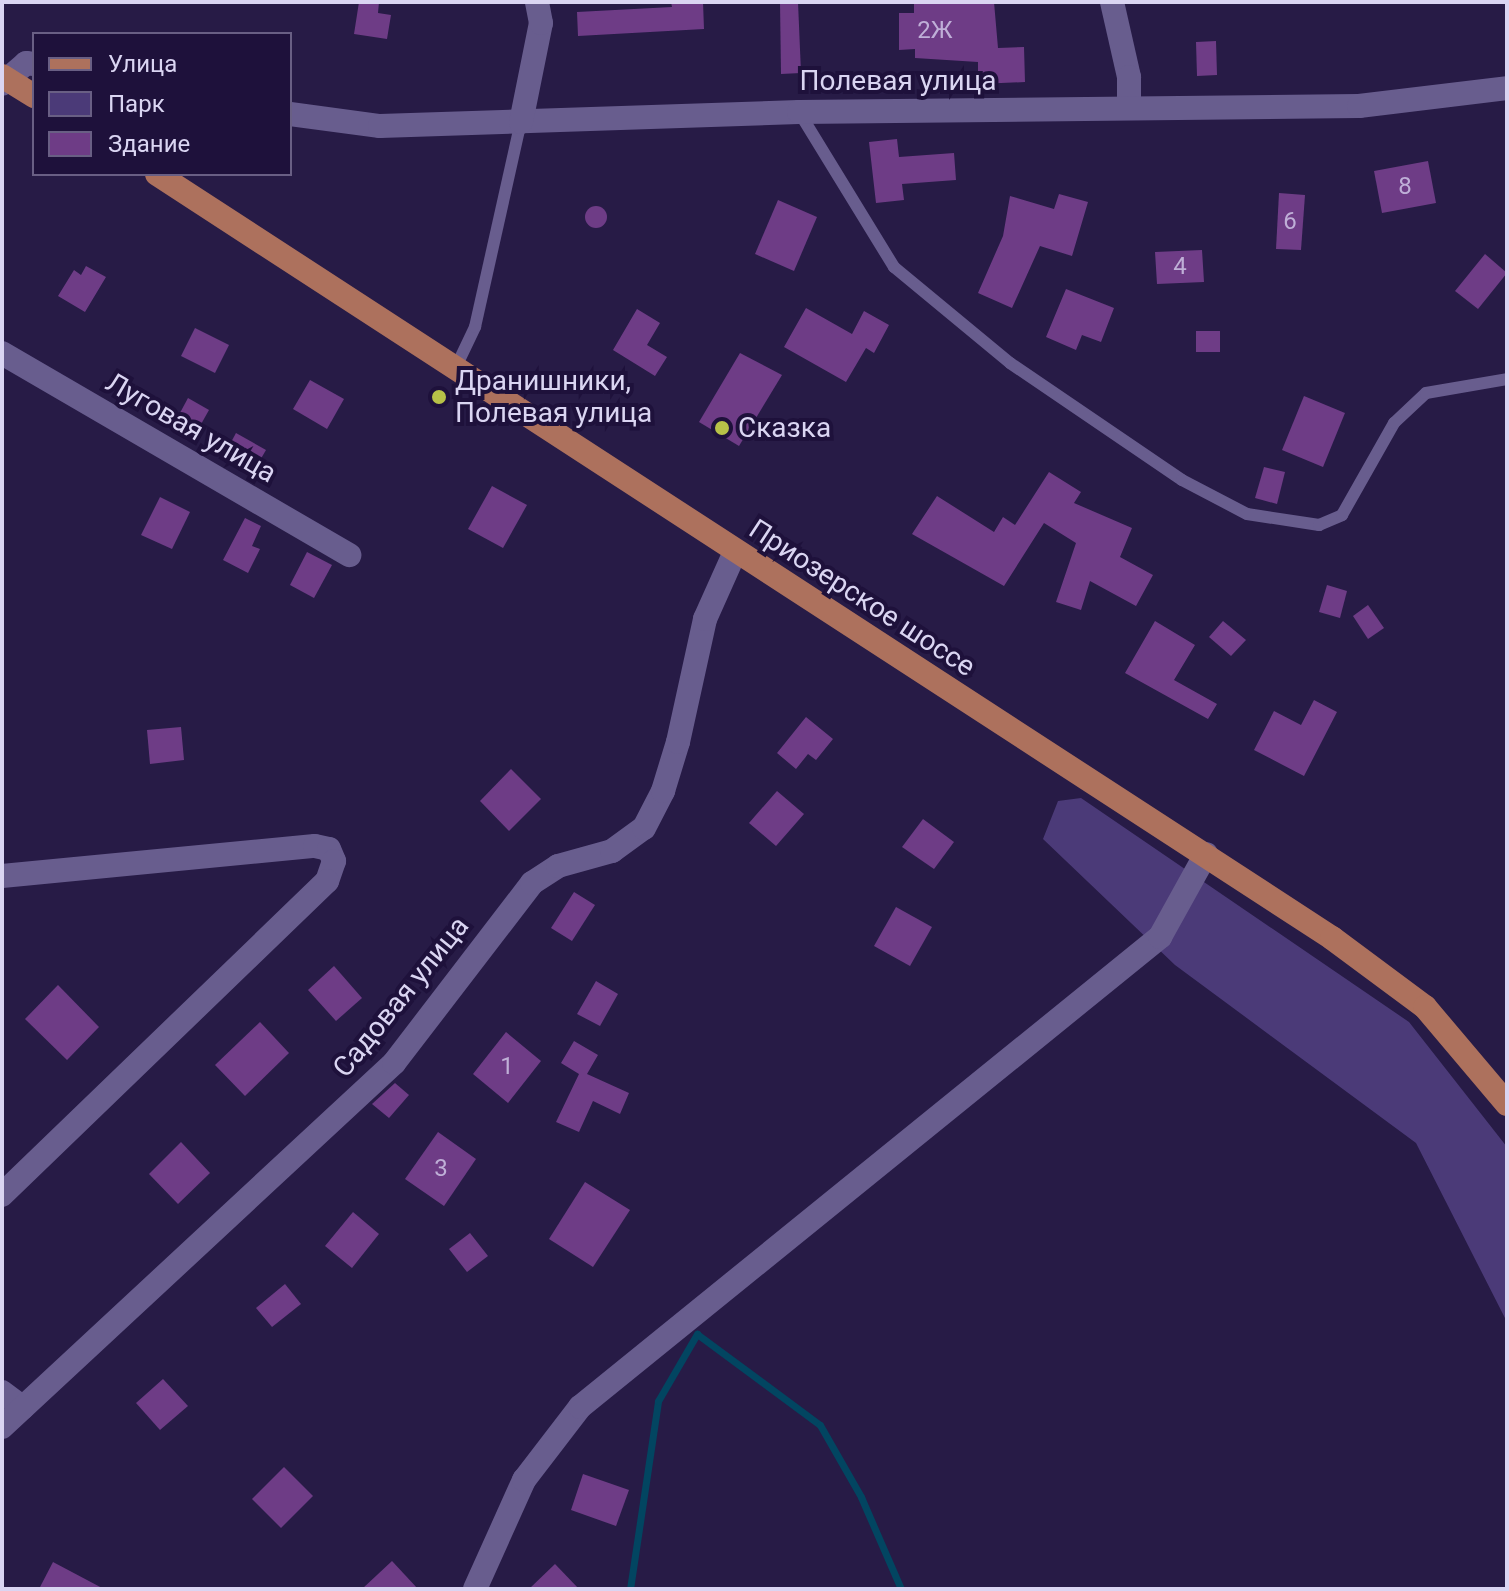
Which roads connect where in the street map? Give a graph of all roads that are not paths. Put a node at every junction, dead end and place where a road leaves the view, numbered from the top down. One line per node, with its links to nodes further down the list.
1 (537, 2): 10 (street)
2 (1112, 2): 7 (street)
3 (32, 64): 4 (street)
4 (3, 79): 6 (main road)
5 (1507, 88): 7 (street, Полевая улица)
6 (32, 95)
7 (1129, 106): 8 (street, Полевая улица)
8 (799, 112): 10 (street, Полевая улица); 14 (lane)
9 (292, 114): 10 (street, Полевая улица)
10 (521, 122): 13 (lane)
11 (160, 176): 13 (main road, Приозерское шоссе)
12 (2, 353): 16 (street, Луговая улица)
13 (455, 369): 15 (main road, Приозерское шоссе)
14 (1507, 379)
15 (735, 552): 17 (main road, Приозерское шоссе); 22 (street, Садовая улица)
16 (349, 555)
17 (1206, 854): 19 (main road, Приозерское шоссе); 24 (street)
18 (2, 876): 20 (street)
19 (1507, 1104)
20 (2, 1195)
21 (2, 1392): 22 (street)
22 (23, 1408): 23 (street, Садовая улица)
23 (2, 1427)
24 (475, 1589)

